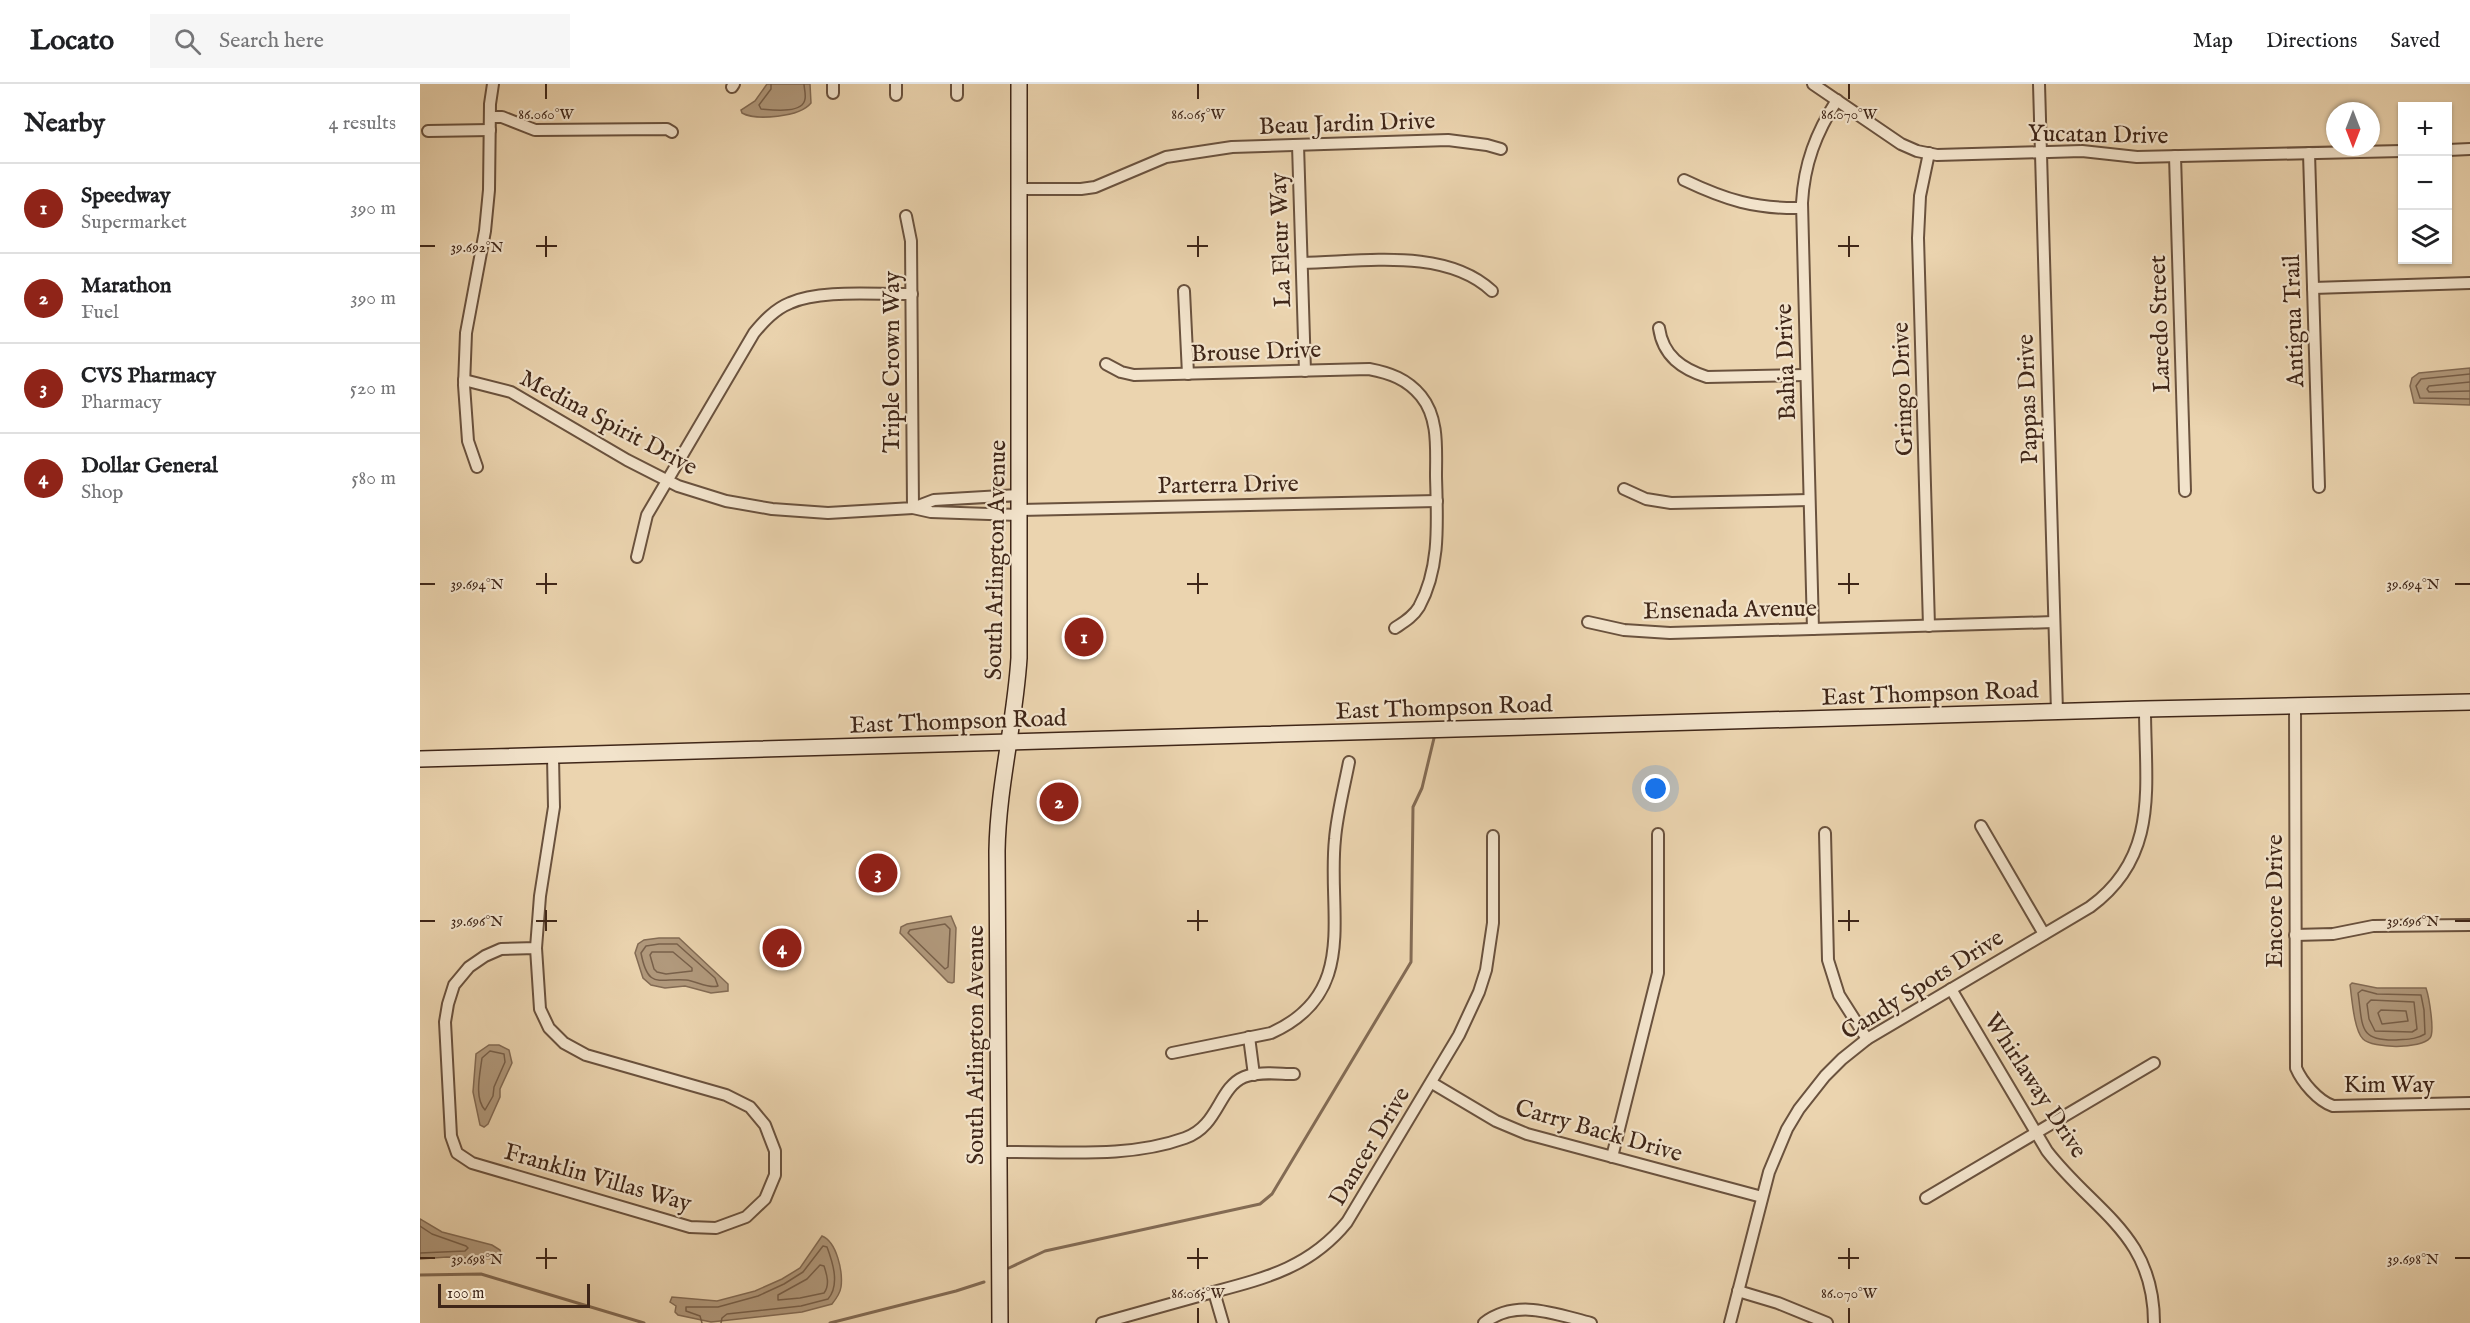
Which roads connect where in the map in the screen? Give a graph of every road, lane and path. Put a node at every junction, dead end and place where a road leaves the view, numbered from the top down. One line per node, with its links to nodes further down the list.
1 (493, 84): 6 (street)
2 (1019, 84): 20 (main road, South Arlington Avenue)
3 (1813, 84): 5 (street, Yucatan Drive)
4 (2039, 84): 16 (street, Pappas Drive)
5 (1837, 100): 15 (street, Yucatan Drive); 21 (street, Bahia Drive)
6 (490, 117): 7 (street); 9 (street)
7 (490, 130): 8 (street); 34 (street)
8 (428, 131)
9 (672, 132)
10 (1299, 145): 11 (street, Beau Jardin Drive); 20 (street, Beau Jardin Drive); 23 (street, La Fleur Way)
11 (1501, 149)
12 (2470, 149): 13 (street)
13 (2452, 150)
14 (2398, 151): 17 (street, Yucatan Drive)
15 (1929, 153): 16 (street, Yucatan Drive); 47 (street, Gringo Drive)
16 (2041, 153): 18 (street, Yucatan Drive); 46 (street, Pappas Drive)
17 (2309, 153): 18 (street, Yucatan Drive); 25 (street, Antigua Trail)
18 (2175, 156): 39 (street, Laredo Street)
19 (1684, 180): 21 (street)
20 (1020, 189): 42 (main road, South Arlington Avenue)
21 (1802, 208): 33 (street, Bahia Drive)
22 (906, 216): 28 (street, Triple Crown Way)
23 (1302, 263): 27 (street); 31 (street, La Fleur Way)
24 (2470, 283): 25 (street)
25 (2313, 288): 37 (street, Antigua Trail)
26 (1185, 291): 32 (street)
27 (1492, 291)
28 (912, 294): 36 (street); 43 (street, Triple Crown Way)
29 (1659, 328): 33 (street)
30 (1106, 364): 32 (street, Brouse Drive)
31 (1305, 371): 32 (street, Brouse Drive); 41 (street, Brouse Drive)
32 (1188, 374)
33 (1806, 375): 40 (street, Bahia Drive)
34 (464, 380): 35 (street); 36 (street, Medina Spirit Drive)
35 (477, 467)
36 (667, 480): 43 (street, Medina Spirit Drive); 44 (street)
37 (2319, 487)
38 (1624, 489): 40 (street)
39 (2185, 491)
40 (1809, 500): 49 (street, Bahia Drive)
41 (1437, 501): 42 (street, Parterra Drive); 48 (street)
42 (1020, 507): 43 (street, Medina Spirit Drive); 43 (street, Medina Spirit Drive); 54 (main road, South Arlington Avenue)
43 (913, 508)
44 (637, 557)
45 (1588, 622): 49 (street, Ensenada Avenue)
46 (2054, 622): 47 (street, Ensenada Avenue); 53 (street, Pappas Drive)
47 (1929, 626): 49 (street, Ensenada Avenue)
48 (1395, 628)
49 (1813, 629)
50 (2470, 702): 51 (main road, East Thompson Road)
51 (2295, 705): 52 (main road, East Thompson Road); 64 (street, Encore Drive)
52 (2145, 709): 53 (main road, East Thompson Road); 63 (street, Candy Spots Drive)
53 (2057, 712): 54 (main road, East Thompson Road)
54 (1009, 742): 55 (main road, East Thompson Road); 77 (main road, South Arlington Avenue)
55 (553, 757): 56 (main road, East Thompson Road); 65 (street)
56 (420, 759)
57 (1349, 762): 67 (street)
58 (1981, 826): 63 (street)
59 (1825, 833): 68 (street)
60 (1658, 834): 78 (street)
61 (1493, 836): 73 (street, Dancer Drive)
62 (2470, 925): 64 (street)
63 (2044, 934): 66 (street, Candy Spots Drive)
64 (2295, 935): 74 (street, Encore Drive)
65 (536, 948): 65 (street, Franklin Villas Way)
66 (1951, 989): 68 (street, Candy Spots Drive); 76 (street, Whirlaway Drive)
67 (1249, 1037): 69 (street); 72 (street)
68 (1867, 1039): 79 (street, Candy Spots Drive)
69 (1172, 1053)
70 (2154, 1063): 76 (street)
71 (1294, 1074): 72 (street)
72 (1254, 1076): 77 (street)
73 (1432, 1083): 78 (street, Carry Back Drive); 82 (street, Dancer Drive)
74 (2313, 1091): 75 (street, Kim Way)
75 (2470, 1103)
76 (2037, 1133): 80 (street); 90 (street, Whirlaway Drive)
77 (999, 1152): 83 (main road, South Arlington Avenue)
78 (1612, 1157): 79 (street, Carry Back Drive)
79 (1762, 1197): 81 (street, Candy Spots Drive)
80 (1926, 1198)
81 (1738, 1291): 88 (street, Candy Spots Drive); 89 (street)
82 (1214, 1292): 84 (street, Dancer Drive); 85 (street)
83 (1000, 1323)
84 (1102, 1323)
85 (1223, 1323)
86 (1484, 1323): 87 (street)
87 (1591, 1323)
88 (1730, 1323)
89 (1827, 1323)
90 (2154, 1323)

